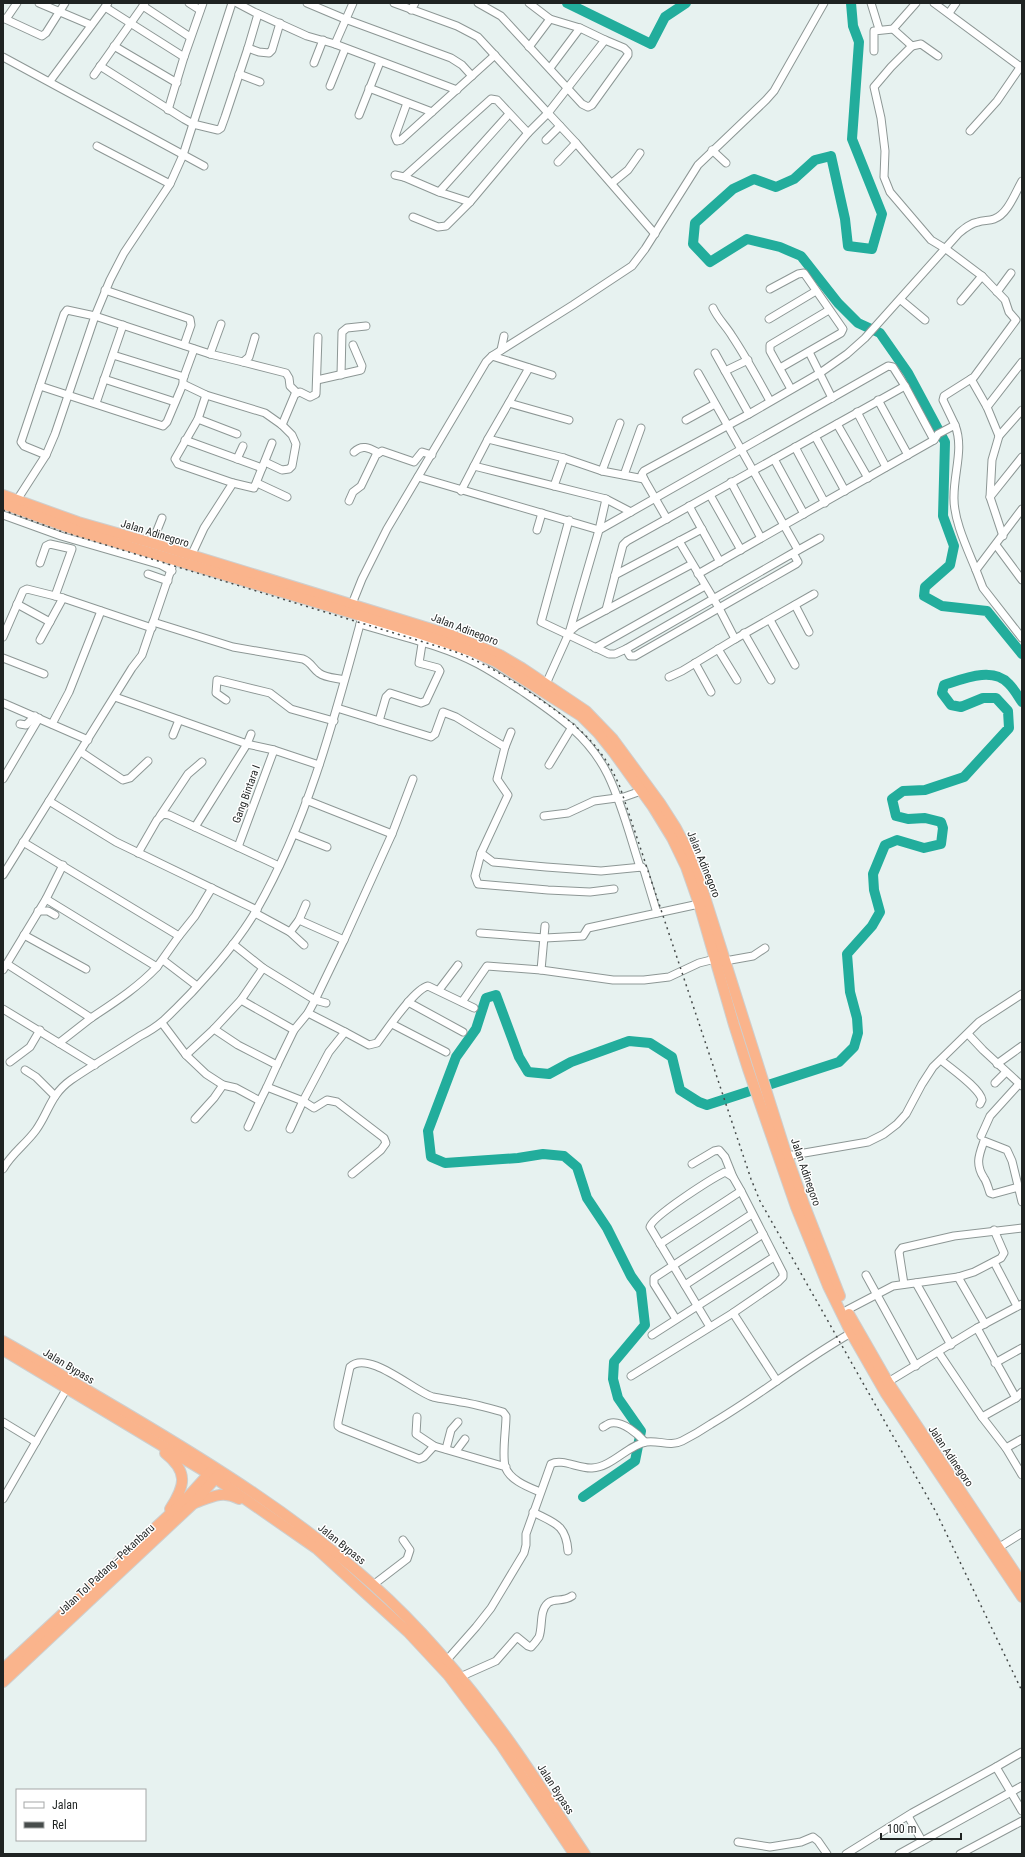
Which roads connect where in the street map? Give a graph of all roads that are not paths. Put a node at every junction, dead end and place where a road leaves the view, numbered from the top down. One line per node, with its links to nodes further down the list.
1 (17, 3): 26 (street)
2 (39, 3): 18 (street)
3 (65, 3): 23 (street)
4 (189, 3): 21 (street)
5 (232, 3): 70 (street)
6 (237, 3): 25 (street)
7 (307, 3): 27 (street)
8 (353, 3): 27 (street)
9 (394, 3): 22 (street)
10 (415, 3): 22 (street)
11 (478, 3): 41 (street)
12 (529, 3): 28 (street)
13 (872, 3): 33 (street)
14 (916, 3): 34 (street)
15 (934, 3): 24 (street)
16 (956, 3): 24 (street)
17 (824, 4): 77 (street)
18 (48, 5): 23 (street)
19 (106, 5): 29 (street); 31 (street)
20 (144, 5): 29 (street); 35 (street)
21 (202, 6): 35 (street)
22 (410, 10): 45 (street)
23 (59, 11): 26 (street); 31 (street)
24 (949, 13): 52 (street)
25 (258, 14): 30 (street); 42 (street)
26 (4, 19)
27 (345, 19): 38 (street); 56 (street)
28 (550, 19): 32 (street); 41 (street)
29 (130, 23): 39 (street); 48 (street)
30 (280, 23): 36 (street); 42 (street)
31 (91, 24): 57 (street)
32 (580, 28): 37 (street); 53 (street)
33 (879, 29): 34 (street); 44 (street)
34 (893, 29): 40 (street)
35 (190, 37): 48 (street)
36 (323, 40): 38 (street); 50 (street)
37 (606, 40): 62 (street); 62 (street)
38 (334, 44): 43 (street)
39 (114, 46): 51 (street); 59 (street)
40 (912, 46): 46 (street); 92 (street)
41 (529, 47): 53 (street)
42 (248, 48): 54 (street)
43 (345, 49): 49 (street); 60 (street)
44 (874, 51)
45 (495, 55): 56 (street); 67 (street)
46 (938, 56)
47 (3, 57): 57 (street)
48 (184, 57): 59 (street)
49 (380, 62): 61 (street); 63 (street)
50 (314, 63)
51 (100, 66): 55 (street); 65 (street)
52 (1021, 67): 72 (street)
53 (550, 68): 62 (street)
54 (239, 74): 58 (street); 70 (street)
55 (94, 75)
56 (472, 76): 63 (street)
57 (50, 81): 79 (street)
58 (260, 82)
59 (177, 83): 65 (street)
60 (330, 86)
61 (369, 88): 64 (street); 69 (street)
62 (569, 88): 67 (street)
63 (457, 90): 66 (street)
64 (407, 103): 66 (street); 66 (street)
65 (168, 110): 70 (street)
66 (432, 112)
67 (548, 113): 71 (street); 73 (street)
68 (509, 114): 73 (street); 84 (street); 88 (street)
69 (359, 115)
70 (193, 124): 79 (street)
71 (560, 126): 74 (street); 75 (street)
72 (970, 131)
73 (528, 134): 89 (street)
74 (546, 140)
75 (576, 143): 80 (street); 86 (street)
76 (97, 146): 87 (street)
77 (712, 150): 81 (street); 91 (street)
78 (640, 152): 86 (street)
79 (183, 155): 82 (street); 87 (street)
80 (558, 162)
81 (726, 162)
82 (204, 166)
83 (395, 175): 84 (street)
84 (404, 177): 88 (street)
85 (1022, 181): 92 (street)
86 (612, 183): 91 (street)
87 (170, 184): 96 (street)
88 (439, 192): 89 (street)
89 (470, 202): 90 (street)
90 (413, 217)
91 (655, 234): 116 (street)
92 (946, 249): 94 (street); 99 (street)
93 (1012, 273): 98 (street)
94 (982, 276): 98 (street); 100 (street)
95 (770, 289): 97 (street)
96 (105, 290): 103 (street); 113 (street)
97 (816, 291): 102 (street); 104 (street)
98 (997, 292): 106 (street)
99 (901, 300): 105 (street); 129 (street)
100 (962, 301)
101 (713, 308): 122 (street)
102 (829, 310): 117 (street); 126 (street)
103 (95, 316): 108 (street); 136 (street); 140 (street)
104 (768, 319)
105 (926, 320)
106 (1019, 322): 135 (street)
107 (221, 324): 119 (street)
108 (123, 325): 113 (street); 120 (street)
109 (366, 326): 130 (street)
110 (504, 336): 116 (street)
111 (255, 337): 123 (street)
112 (318, 337): 134 (street)
113 (184, 345): 115 (street)
114 (353, 345): 130 (street)
115 (194, 349): 119 (street); 133 (street)
116 (501, 350): 121 (street)
117 (809, 352): 126 (street); 129 (street)
118 (715, 353): 127 (street)
119 (210, 354): 123 (street)
120 (113, 355): 132 (street); 133 (street)
121 (492, 356): 125 (street); 175 (street)
122 (748, 360): 127 (street); 144 (street)
123 (243, 362): 139 (street)
124 (1022, 362): 149 (street)
125 (529, 368): 131 (street); 147 (street)
126 (780, 368): 138 (street)
127 (726, 371): 152 (street)
128 (698, 373): 148 (street)
129 (820, 373): 138 (street); 142 (street)
130 (341, 374): 134 (street)
131 (552, 375)
132 (104, 379): 145 (street); 146 (street)
133 (183, 380): 141 (street); 145 (street)
134 (317, 380): 139 (street)
135 (972, 380): 149 (street); 159 (street)
136 (40, 386): 140 (street); 174 (street)
137 (905, 386): 142 (street); 143 (street); 165 (street)
138 (791, 389): 144 (street)
139 (297, 393): 158 (street)
140 (69, 395): 146 (street); 174 (street)
141 (206, 395): 153 (street); 158 (street)
142 (832, 398): 171 (street)
143 (878, 400): 151 (street); 176 (street)
144 (770, 401): 152 (street)
145 (175, 402): 146 (street)
146 (96, 403)
147 (509, 403): 154 (street); 166 (street)
148 (715, 404): 155 (street); 160 (street)
149 (987, 407): 164 (street)
150 (1022, 410): 164 (street)
151 (857, 412): 157 (street); 183 (street)
152 (749, 414): 160 (street)
153 (198, 419): 162 (street); 167 (street)
154 (569, 420)
155 (686, 420)
156 (620, 423): 184 (street)
157 (837, 424): 163 (street); 188 (street)
158 (282, 425): 181 (street)
159 (955, 425): 165 (street); 233 (street)
160 (726, 426): 171 (street); 189 (street)
161 (641, 428): 186 (street)
162 (237, 434)
163 (815, 436): 170 (street); 195 (street)
164 (999, 436): 199 (street)
165 (936, 437): 176 (street)
166 (488, 439): 178 (street); 182 (street)
167 (186, 440): 179 (street); 190 (street)
168 (272, 443): 181 (street)
169 (243, 446): 179 (street)
170 (795, 447): 180 (street); 204 (street)
171 (740, 449): 185 (street); 200 (street)
172 (354, 452): 173 (street)
173 (379, 452): 175 (street); 203 (street)
174 (46, 455): 201 (street)
175 (432, 455): 187 (street)
176 (908, 455): 183 (street)
177 (1022, 457): 199 (street)
178 (564, 458): 184 (street); 193 (street)
179 (237, 459): 181 (street)
180 (774, 459): 185 (street); 210 (street)
181 (264, 465): 192 (street)
182 (474, 466): 193 (street); 194 (street)
183 (886, 467): 188 (street)
184 (602, 471): 186 (street)
185 (752, 471): 191 (street); 215 (street)
186 (624, 475): 189 (street)
187 (418, 477): 194 (street); 246 (street)
188 (868, 478): 195 (street)
189 (644, 479): 200 (street)
190 (233, 482): 192 (street); 227 (street)
191 (731, 482): 197 (street); 220 (street)
192 (256, 483): 198 (street)
193 (554, 486): 202 (street)
194 (461, 491): 209 (street)
195 (845, 491): 204 (street)
196 (3, 495): 201 (highway, Jalan Adinegoro)
197 (710, 495): 206 (street); 225 (street)
198 (287, 497)
199 (990, 497): 219 (street)
200 (655, 498): 208 (street); 213 (street)
201 (17, 500): 223 (highway, Jalan Adinegoro)
202 (606, 500): 208 (street); 218 (street)
203 (349, 501)
204 (825, 503): 210 (street)
205 (3, 504): 228 (highway)
206 (689, 506): 213 (street); 216 (street)
207 (1022, 509): 219 (street)
208 (631, 512): 218 (street)
209 (542, 513): 214 (street); 217 (street)
210 (804, 514): 215 (street)
211 (3, 515): 234 (street)
212 (162, 518): 223 (street)
213 (667, 519): 238 (street)
214 (569, 520): 218 (street); 259 (street)
215 (783, 525): 220 (street); 226 (street)
216 (702, 529): 222 (street); 229 (street)
217 (537, 530)
218 (599, 530): 259 (street)
219 (1003, 536): 224 (street)
220 (761, 538): 225 (street)
221 (820, 538): 226 (street)
222 (679, 541): 231 (street); 238 (street)
223 (152, 543): 227 (highway, Jalan Adinegoro)
224 (996, 545): 233 (street); 235 (street)
225 (741, 550): 229 (street)
226 (796, 555): 247 (street); 247 (street)
227 (191, 556): 246 (highway, Jalan Adinegoro)
228 (174, 561): 234 (street); 251 (highway)
229 (720, 562): 237 (street)
230 (40, 564): 243 (street)
231 (692, 564): 237 (street); 249 (street)
232 (1022, 567): 235 (street)
233 (976, 570): 261 (street)
234 (172, 571): 240 (street)
235 (1017, 573): 239 (street)
236 (148, 574): 240 (street)
237 (698, 574): 241 (street)
238 (615, 575): 249 (street)
239 (1022, 580)
240 (168, 581): 254 (street)
241 (705, 586): 247 (street); 265 (street)
242 (814, 594): 248 (street)
243 (55, 596): 244 (street); 245 (street)
244 (63, 598): 250 (street); 253 (street)
245 (17, 604): 253 (street); 260 (street)
246 (352, 604): 255 (highway, Jalan Adinegoro)
247 (716, 604): 262 (street); 267 (street); 267 (street)
248 (796, 605): 252 (street); 256 (street)
249 (606, 610): 259 (street)
250 (100, 611): 254 (street); 287 (street)
251 (361, 620): 255 (highway); 264 (street); 273 (street)
252 (770, 620): 257 (street); 270 (street)
253 (50, 622): 263 (street)
254 (153, 625): 273 (street); 278 (street)
255 (419, 629): 258 (highway)
256 (809, 632)
257 (744, 633): 262 (street); 275 (street)
258 (433, 634): 276 (highway, Jalan Adinegoro); 303 (highway)
259 (568, 634): 265 (street); 276 (street)
260 (3, 637)
261 (1022, 638)
262 (735, 639): 266 (street)
263 (40, 640)
264 (422, 644): 285 (street); 288 (street)
265 (595, 648): 267 (street)
266 (718, 649): 269 (street); 274 (street)
267 (628, 652)
268 (3, 658): 271 (street)
269 (695, 663): 272 (street); 277 (street)
270 (795, 665)
271 (44, 674)
272 (669, 677)
273 (344, 680): 281 (street)
274 (737, 680)
275 (771, 680)
276 (546, 684): 331 (highway, Jalan Adinegoro)
277 (710, 692)
278 (115, 697): 283 (street); 292 (street)
279 (226, 700): 284 (street)
280 (4, 706): 282 (street)
281 (337, 708): 284 (street); 285 (street)
282 (37, 717): 286 (street); 287 (street); 302 (street)
283 (179, 720): 291 (street); 293 (street)
284 (334, 721): 299 (street)
285 (379, 721): 294 (street)
286 (20, 724)
287 (52, 724): 292 (street)
288 (572, 727): 300 (street); 304 (street)
289 (511, 732): 294 (street)
290 (251, 734): 293 (street)
291 (173, 735)
292 (88, 740): 296 (street)
293 (247, 744): 295 (street); 309 (street)
294 (505, 747): 316 (street)
295 (274, 750): 299 (street); 313 (street, Gang Bintara I)
296 (81, 752): 297 (street); 306 (street)
297 (148, 761)
298 (202, 762): 307 (street)
299 (319, 765): 305 (street)
300 (549, 765)
301 (414, 778): 311 (street)
302 (3, 779)
303 (641, 791): 304 (street); 325 (highway)
304 (618, 799): 308 (street); 319 (street)
305 (306, 800): 310 (street); 311 (street)
306 (49, 801): 312 (street); 315 (street)
307 (160, 816): 309 (street); 315 (street)
308 (544, 816)
309 (195, 827): 313 (street)
310 (294, 834): 314 (street); 318 (street)
311 (392, 834): 338 (street)
312 (23, 842): 317 (street); 320 (street)
313 (238, 847): 318 (street)
314 (327, 847)
315 (138, 853): 321 (street)
316 (481, 853): 319 (street); 322 (street)
317 (63, 865): 323 (street); 336 (street)
318 (279, 866): 327 (street)
319 (640, 867): 328 (street)
320 (3, 875)
321 (212, 888): 327 (street); 336 (street)
322 (614, 889)
323 (46, 899): 326 (street); 346 (street)
324 (306, 904): 330 (street)
325 (699, 904): 328 (street); 331 (highway)
326 (38, 911): 329 (street); 335 (street)
327 (256, 911): 333 (street); 339 (street)
328 (657, 913): 337 (street)
329 (55, 915)
330 (299, 920): 333 (street); 338 (street)
331 (709, 920): 343 (highway, Jalan Adinegoro)
332 (545, 926): 337 (street)
333 (290, 932): 340 (street)
334 (480, 933): 337 (street)
335 (24, 935): 345 (street); 348 (street)
336 (179, 936): 342 (street)
337 (545, 938): 349 (street)
338 (344, 940): 354 (street)
339 (233, 944): 347 (street); 350 (street)
340 (304, 945)
341 (764, 948): 343 (street)
342 (163, 960): 346 (street); 350 (street)
343 (720, 960): 349 (street); 389 (highway, Jalan Adinegoro)
344 (458, 964): 351 (street)
345 (5, 967): 361 (street)
346 (157, 967): 361 (street)
347 (263, 968): 353 (street); 354 (street)
348 (86, 969)
349 (541, 970): 356 (street)
350 (197, 986): 362 (street)
351 (439, 990): 355 (street); 356 (street)
352 (1022, 994): 369 (street)
353 (241, 1000): 364 (street); 366 (street)
354 (315, 1000): 357 (street); 360 (street)
355 (408, 1002): 363 (street); 368 (street)
356 (462, 1002): 358 (street)
357 (326, 1004)
358 (474, 1008)
359 (3, 1009): 365 (street)
360 (308, 1013): 366 (street); 367 (street)
361 (91, 1018): 370 (street)
362 (162, 1023): 373 (street); 377 (street)
363 (392, 1024): 367 (street); 372 (street)
364 (214, 1029): 373 (street); 378 (street)
365 (40, 1030): 370 (street); 375 (street)
366 (294, 1030): 378 (street)
367 (344, 1032): 387 (street)
368 (463, 1032)
369 (968, 1034): 374 (street); 376 (street)
370 (59, 1043): 377 (street)
371 (1022, 1046): 376 (street)
372 (446, 1052)
373 (186, 1054): 382 (street)
374 (941, 1060): 388 (street); 394 (street)
375 (10, 1062)
376 (997, 1064): 380 (street)
377 (95, 1065): 385 (street)
378 (276, 1065): 384 (street)
379 (25, 1070): 385 (street)
380 (1006, 1072): 381 (street); 383 (street)
381 (995, 1083)
382 (223, 1085): 386 (street); 390 (street)
383 (1021, 1085): 393 (street)
384 (268, 1086): 386 (street); 387 (street)
385 (54, 1096): 396 (street)
386 (260, 1101): 391 (street)
387 (303, 1101): 392 (street); 397 (street)
388 (980, 1104)
389 (766, 1105): 394 (highway, Jalan Adinegoro); 402 (highway, Jalan Adinegoro)
390 (195, 1119)
391 (248, 1128)
392 (290, 1129)
393 (981, 1136)
394 (787, 1156): 402 (highway, Jalan Adinegoro)
395 (692, 1164): 398 (street)
396 (3, 1169)
397 (352, 1174)
398 (733, 1177): 400 (street); 407 (street)
399 (1018, 1187): 399 (street); 401 (street)
400 (741, 1191): 403 (street); 407 (street)
401 (1022, 1202)
402 (800, 1205): 419 (highway, Jalan Adinegoro); 425 (highway, Jalan Adinegoro)
403 (752, 1214): 406 (street); 410 (street)
404 (1022, 1228): 405 (street)
405 (994, 1230): 409 (street); 414 (street)
406 (763, 1234): 408 (street); 415 (street)
407 (660, 1244): 410 (street)
408 (774, 1256): 418 (street); 420 (street)
409 (994, 1262): 412 (street); 417 (street)
410 (672, 1265): 415 (street); 421 (street)
411 (866, 1275): 416 (street)
412 (958, 1277): 413 (street); 422 (street)
413 (916, 1283): 414 (street); 428 (street)
414 (904, 1284): 416 (street)
415 (684, 1285): 418 (street)
416 (876, 1294): 419 (street); 434 (street)
417 (1020, 1305): 422 (street)
418 (697, 1306): 421 (street); 423 (street)
419 (846, 1310): 437 (highway, Jalan Adinegoro)
420 (733, 1312): 423 (street); 436 (street)
421 (676, 1320): 426 (street)
422 (985, 1324): 424 (street)
423 (710, 1327): 435 (street)
424 (977, 1328): 428 (street); 433 (street)
425 (851, 1333): 436 (street); 469 (highway, Jalan Adinegoro)
426 (652, 1334)
427 (3, 1341): 432 (highway, Jalan Bypass)
428 (951, 1345): 431 (street)
429 (1022, 1348): 433 (street)
430 (3, 1350): 432 (highway, Jalan Bypass)
431 (939, 1353): 434 (street); 442 (street)
432 (27, 1359): 438 (highway, Jalan Bypass); 456 (highway, Jalan Bypass)
433 (995, 1363): 440 (street)
434 (916, 1366): 437 (street)
435 (631, 1376)
436 (777, 1381): 449 (street)
437 (888, 1382): 466 (highway, Jalan Adinegoro)
438 (67, 1388): 446 (highway, Jalan Bypass); 450 (street)
439 (1022, 1392): 440 (street)
440 (1016, 1398): 442 (street)
441 (417, 1417): 451 (street)
442 (982, 1417): 452 (street)
443 (3, 1422): 450 (street)
444 (458, 1422): 453 (street)
445 (602, 1427): 449 (street)
446 (132, 1428): 456 (highway, Jalan Bypass); 463 (highway)
447 (465, 1439): 454 (street)
448 (1022, 1439): 452 (street)
449 (642, 1441): 458 (street)
450 (36, 1442): 459 (street)
451 (434, 1446): 453 (street); 455 (street)
452 (1006, 1448): 457 (street)
453 (446, 1449): 454 (street)
454 (456, 1451): 455 (street)
455 (506, 1467): 458 (street)
456 (215, 1472): 460 (highway, Jalan Tol Padang–Pekanbaru); 462 (highway, Jalan Bypass); 463 (highway, Jalan Tol Padang–Pekanbaru); 468 (highway, Jalan Bypass)
457 (1022, 1475)
458 (540, 1492): 461 (street)
459 (3, 1499)
460 (194, 1503): 462 (highway); 474 (highway, Jalan Tol Padang–Pekanbaru)
461 (533, 1512): 467 (street); 471 (street)
462 (273, 1518): 485 (highway, Jalan Bypass)
463 (159, 1524): 472 (highway, Jalan Tol Padang–Pekanbaru)
464 (1022, 1533): 466 (street)
465 (403, 1540): 468 (street)
466 (998, 1548): 469 (highway, Jalan Adinegoro)
467 (568, 1551)
468 (373, 1585): 471 (highway, Jalan Bypass)
469 (1021, 1591)
470 (572, 1596): 473 (street)
471 (446, 1661): 473 (highway, Jalan Bypass)
472 (3, 1669)
473 (460, 1677): 486 (highway, Jalan Bypass)
474 (3, 1682)
475 (1022, 1752): 476 (street)
476 (996, 1767): 478 (street); 480 (street)
477 (1022, 1786): 478 (street)
478 (1011, 1792): 479 (street); 482 (street)
479 (1022, 1811)
480 (908, 1816): 482 (street); 488 (street)
481 (1022, 1821): 484 (street)
482 (922, 1841): 489 (street)
483 (738, 1842): 487 (street)
484 (972, 1851): 490 (street)
485 (574, 1854)
486 (585, 1854)
487 (827, 1854)
488 (846, 1854)
489 (899, 1854)
490 (960, 1854)

